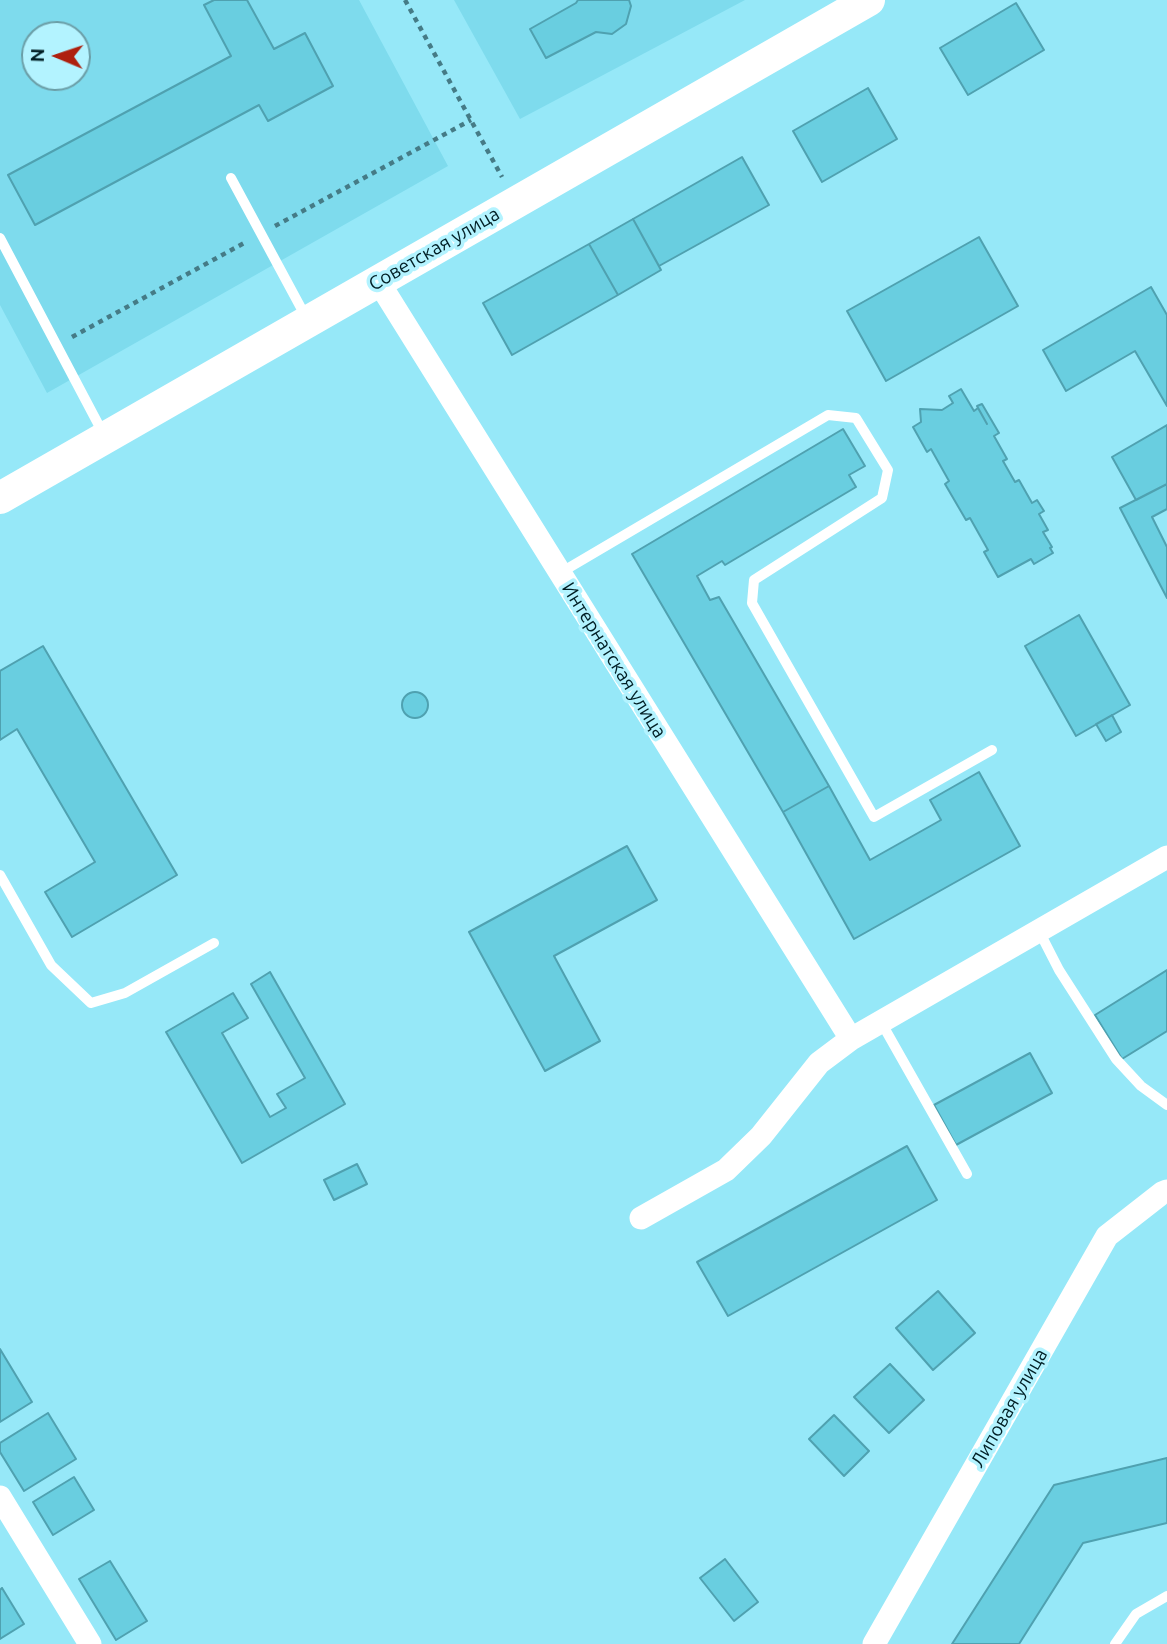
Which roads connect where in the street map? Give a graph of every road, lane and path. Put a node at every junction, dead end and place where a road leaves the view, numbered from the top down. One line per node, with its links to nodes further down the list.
1 (405, 0): 4 (path)
2 (869, 0): 4 (main road, Советская улица)
3 (231, 178): 7 (lane)
4 (516, 202): 6 (main road, Советская улица)
5 (0, 238): 8 (lane)
6 (378, 281): 7 (main road, Советская улица); 10 (street, Интернатская улица)
7 (308, 321): 8 (main road, Советская улица)
8 (105, 438): 9 (main road, Советская улица)
9 (0, 498)
10 (560, 573): 11 (lane); 17 (street, Интернатская улица)
11 (992, 750)
12 (1167, 857): 14 (street)
13 (0, 875): 15 (lane)
14 (1039, 931): 16 (street); 18 (lane)
15 (214, 943)
16 (881, 1021): 17 (street); 19 (lane)
17 (851, 1039): 21 (street)
18 (1167, 1105)
19 (967, 1174)
20 (1167, 1191): 25 (street, Липовая улица)
21 (641, 1218)
22 (0, 1497): 24 (street)
23 (1167, 1596): 26 (lane)
24 (90, 1644)
25 (874, 1644)
26 (1115, 1644)

